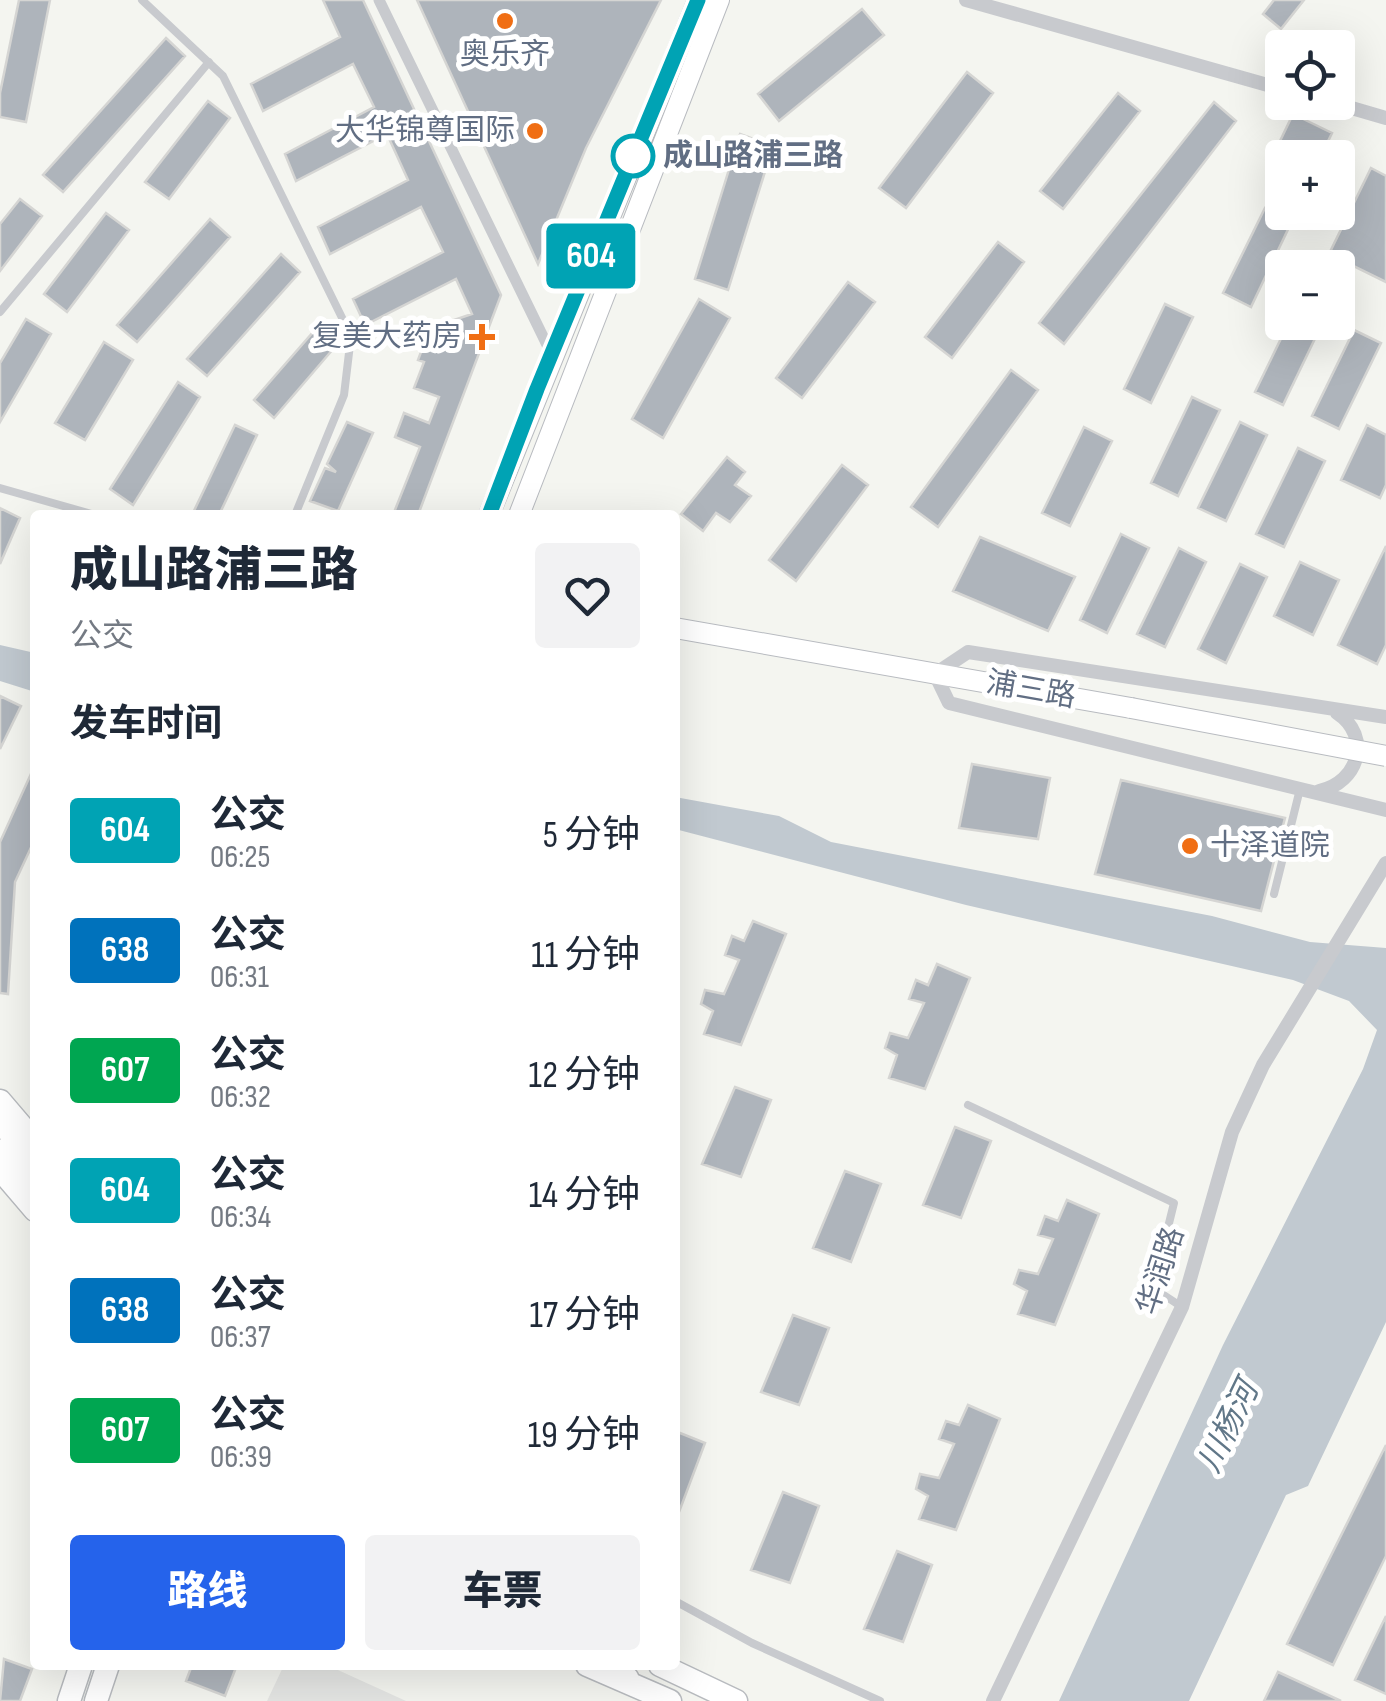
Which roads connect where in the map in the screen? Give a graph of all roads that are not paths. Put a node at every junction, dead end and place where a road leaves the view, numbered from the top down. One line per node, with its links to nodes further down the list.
1 (142, 0): 6 (lane)
2 (379, 0): 11 (street)
3 (698, 0): 11 (main road)
4 (718, 0): 16 (main road)
5 (966, 0): 7 (street)
6 (209, 62): 10 (lane); 14 (lane)
7 (1265, 84)
8 (1355, 109): 9 (street)
9 (1386, 118)
10 (0, 312)
11 (551, 353): 15 (main road)
12 (0, 488): 13 (lane)
13 (77, 510)
14 (296, 510)
15 (491, 510)
16 (521, 510)
17 (680, 629): 18 (main road, 浦三路)
18 (936, 674): 19 (street); 21 (main road, 浦三路, bridge); 22 (street)
19 (1330, 708): 20 (street); 22 (street)
20 (1386, 717)
21 (1386, 756)
22 (1307, 791): 23 (street); 25 (lane)
23 (1386, 810)
24 (1386, 863): 35 (street, 华润路)
25 (1274, 894)
26 (0, 1101): 29 (main road)
27 (968, 1105): 35 (lane)
28 (0, 1120): 31 (highway)
29 (30, 1135)
30 (0, 1152): 33 (highway)
31 (30, 1152)
32 (0, 1170): 34 (main road)
33 (30, 1186)
34 (30, 1204)
35 (1182, 1307): 48 (street, 华润路)
36 (680, 1604): 47 (lane)
37 (79, 1670): 43 (main road)
38 (106, 1670): 44 (main road)
39 (601, 1670): 42 (main road)
40 (611, 1670): 42 (highway)
41 (671, 1670): 46 (main road)
42 (626, 1679): 45 (main road)
43 (69, 1701)
44 (96, 1701)
45 (670, 1701)
46 (736, 1701)
47 (880, 1701)
48 (993, 1701)

